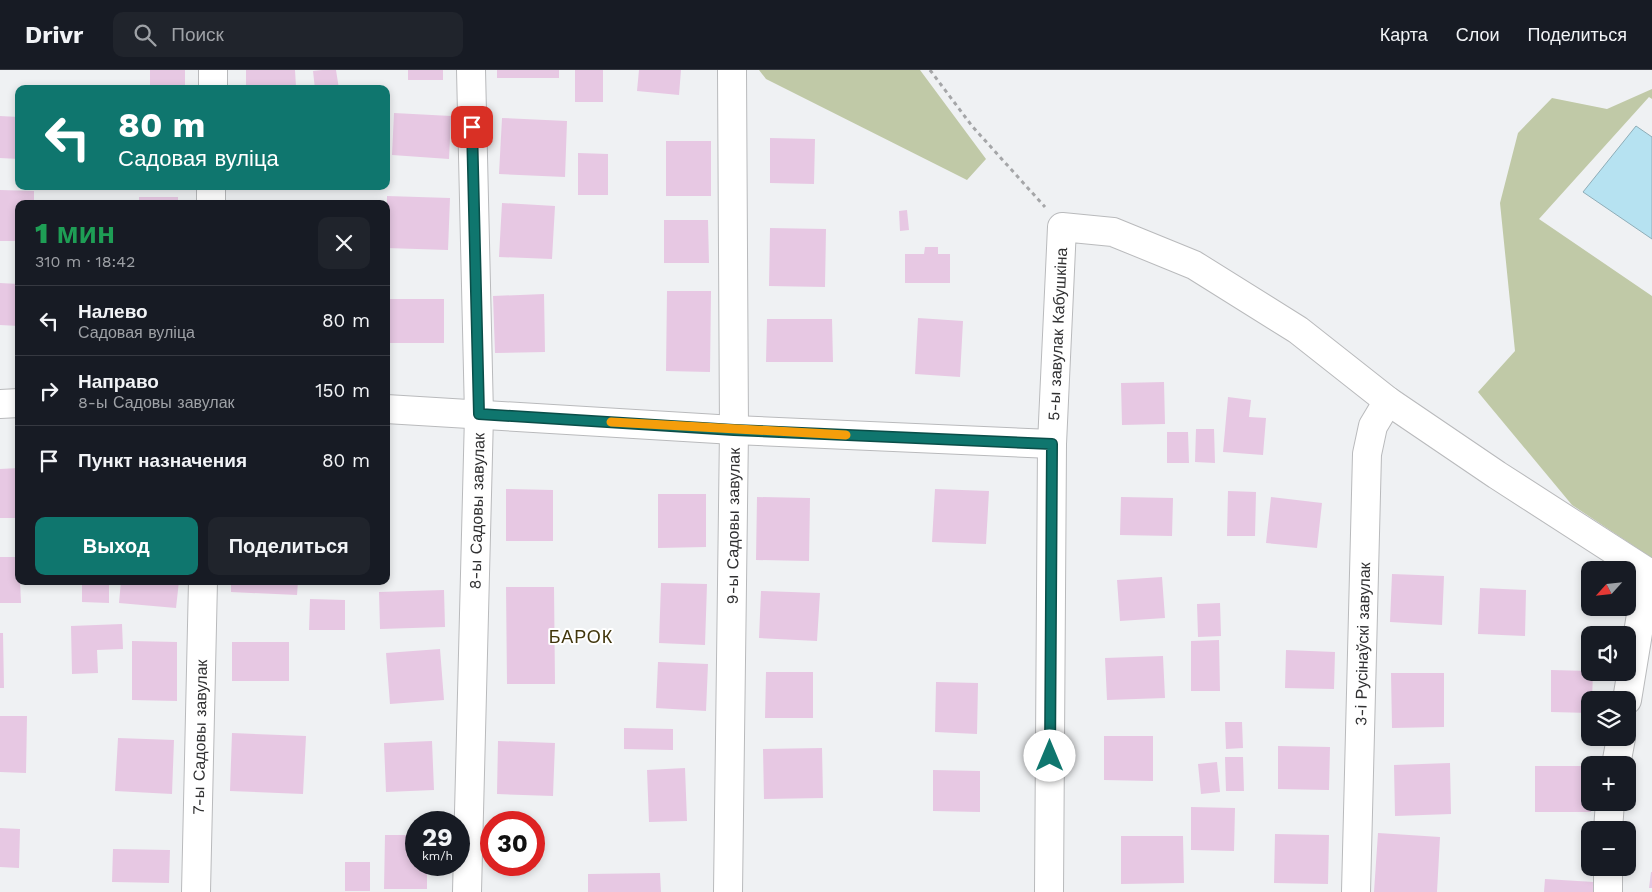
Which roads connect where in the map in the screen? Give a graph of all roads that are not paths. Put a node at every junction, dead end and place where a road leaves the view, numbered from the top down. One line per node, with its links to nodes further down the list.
1 (213, 70): 4 (street)
2 (471, 70): 9 (street, 8-ы Садовы завулак)
3 (732, 71): 10 (street, 9-ы Садовы завулак)
4 (212, 85)
5 (1388, 401): 11 (street, 5-ы завулак Кабушкіна); 12 (street); 20 (street, 3-і Русінаўскі завулак)
6 (15, 403): 7 (street)
7 (0, 404)
8 (390, 409): 9 (street)
9 (479, 414): 10 (street); 17 (street, 8-ы Садовы завулак)
10 (734, 430): 11 (street); 18 (street, 9-ы Садовы завулак)
11 (1052, 444): 19 (street, 5-ы завулак Кабушкіна)
12 (1650, 573): 14 (street)
13 (204, 585): 16 (street, 7-ы Садовы завулак)
14 (1629, 691)
15 (1608, 876): 21 (street)
16 (196, 892)
17 (467, 892)
18 (728, 892)
19 (1050, 892)
20 (1356, 892)
21 (1608, 892)

